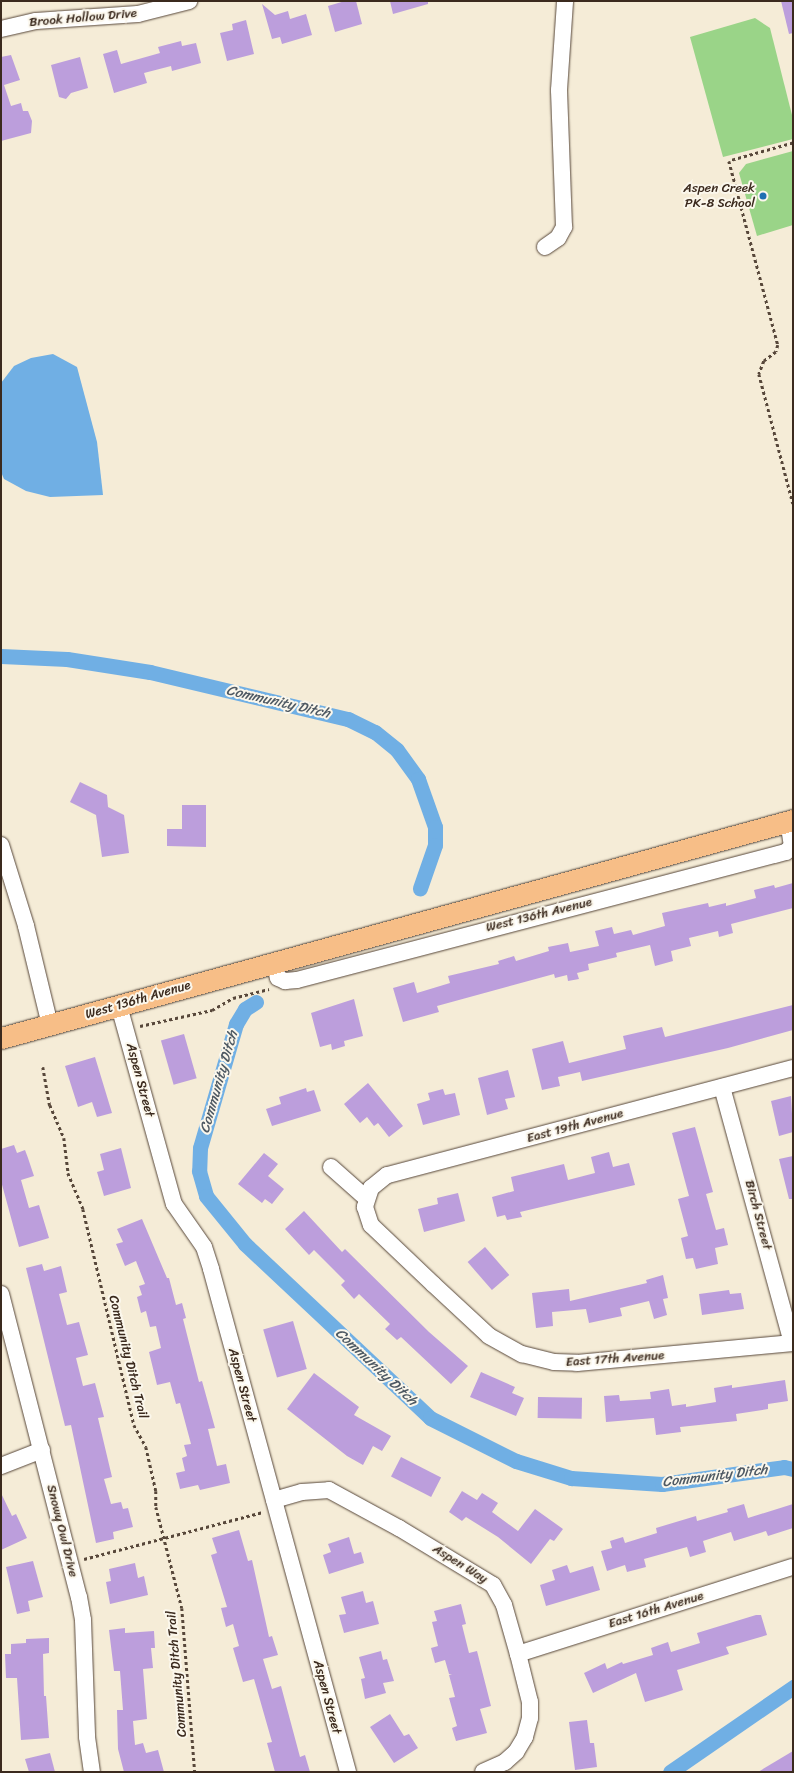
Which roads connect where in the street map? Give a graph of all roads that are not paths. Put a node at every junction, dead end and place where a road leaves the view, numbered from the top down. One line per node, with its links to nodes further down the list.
1 (189, 1): 3 (street, Brook Hollow Drive)
2 (566, 3): 4 (street)
3 (1, 29)
4 (545, 247)
5 (791, 821): 7 (main road, West 136th Avenue); 7 (street, West 136th Avenue)
6 (1, 845): 9 (street)
7 (274, 961): 8 (main road, West 136th Avenue)
8 (120, 1006): 9 (main road, West 136th Avenue); 19 (street, Aspen Street)
9 (50, 1025): 10 (main road, West 136th Avenue)
10 (1, 1038)
11 (793, 1068): 12 (street, East 19th Avenue)
12 (722, 1087): 14 (street, East 19th Avenue); 16 (street, Birch Street)
13 (331, 1167): 14 (street)
14 (366, 1198): 16 (street, East 17th Avenue)
15 (1, 1294): 17 (street, Snowy Owl Drive)
16 (792, 1343)
17 (42, 1450): 18 (street); 22 (street, Snowy Owl Drive)
18 (1, 1466)
19 (275, 1504): 21 (street, Aspen Way); 23 (street, Aspen Street)
20 (793, 1567): 21 (street, East 16th Avenue)
21 (518, 1654): 24 (street, Aspen Way)
22 (92, 1772)
23 (348, 1772)
24 (483, 1772)

